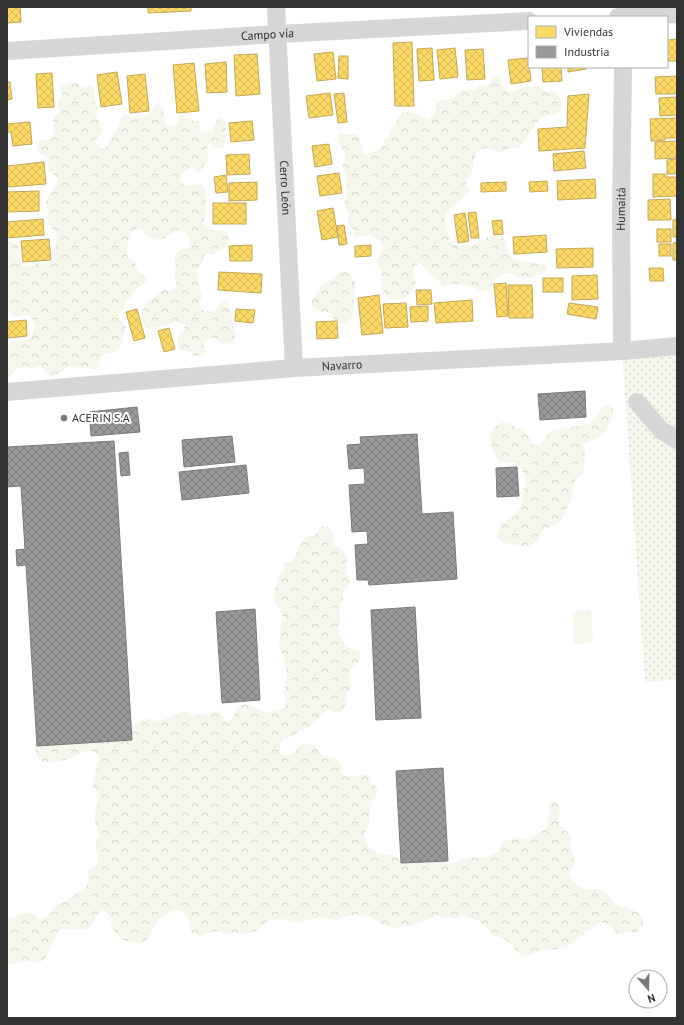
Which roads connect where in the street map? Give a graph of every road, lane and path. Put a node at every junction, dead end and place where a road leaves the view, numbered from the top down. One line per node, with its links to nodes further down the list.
1 (276, 7): 5 (street, Cerro León)
2 (677, 14): 3 (street)
3 (642, 16)
4 (528, 21): 5 (street, Campo vía)
5 (278, 34): 6 (street, Campo vía); 10 (street, Cerro León)
6 (7, 51)
7 (623, 68): 9 (street, Humaitá)
8 (677, 346): 9 (street, Navarro)
9 (622, 351): 10 (street, Navarro)
10 (294, 368): 11 (street, Navarro)
11 (7, 392)
12 (637, 402): 13 (street)
13 (677, 440)

